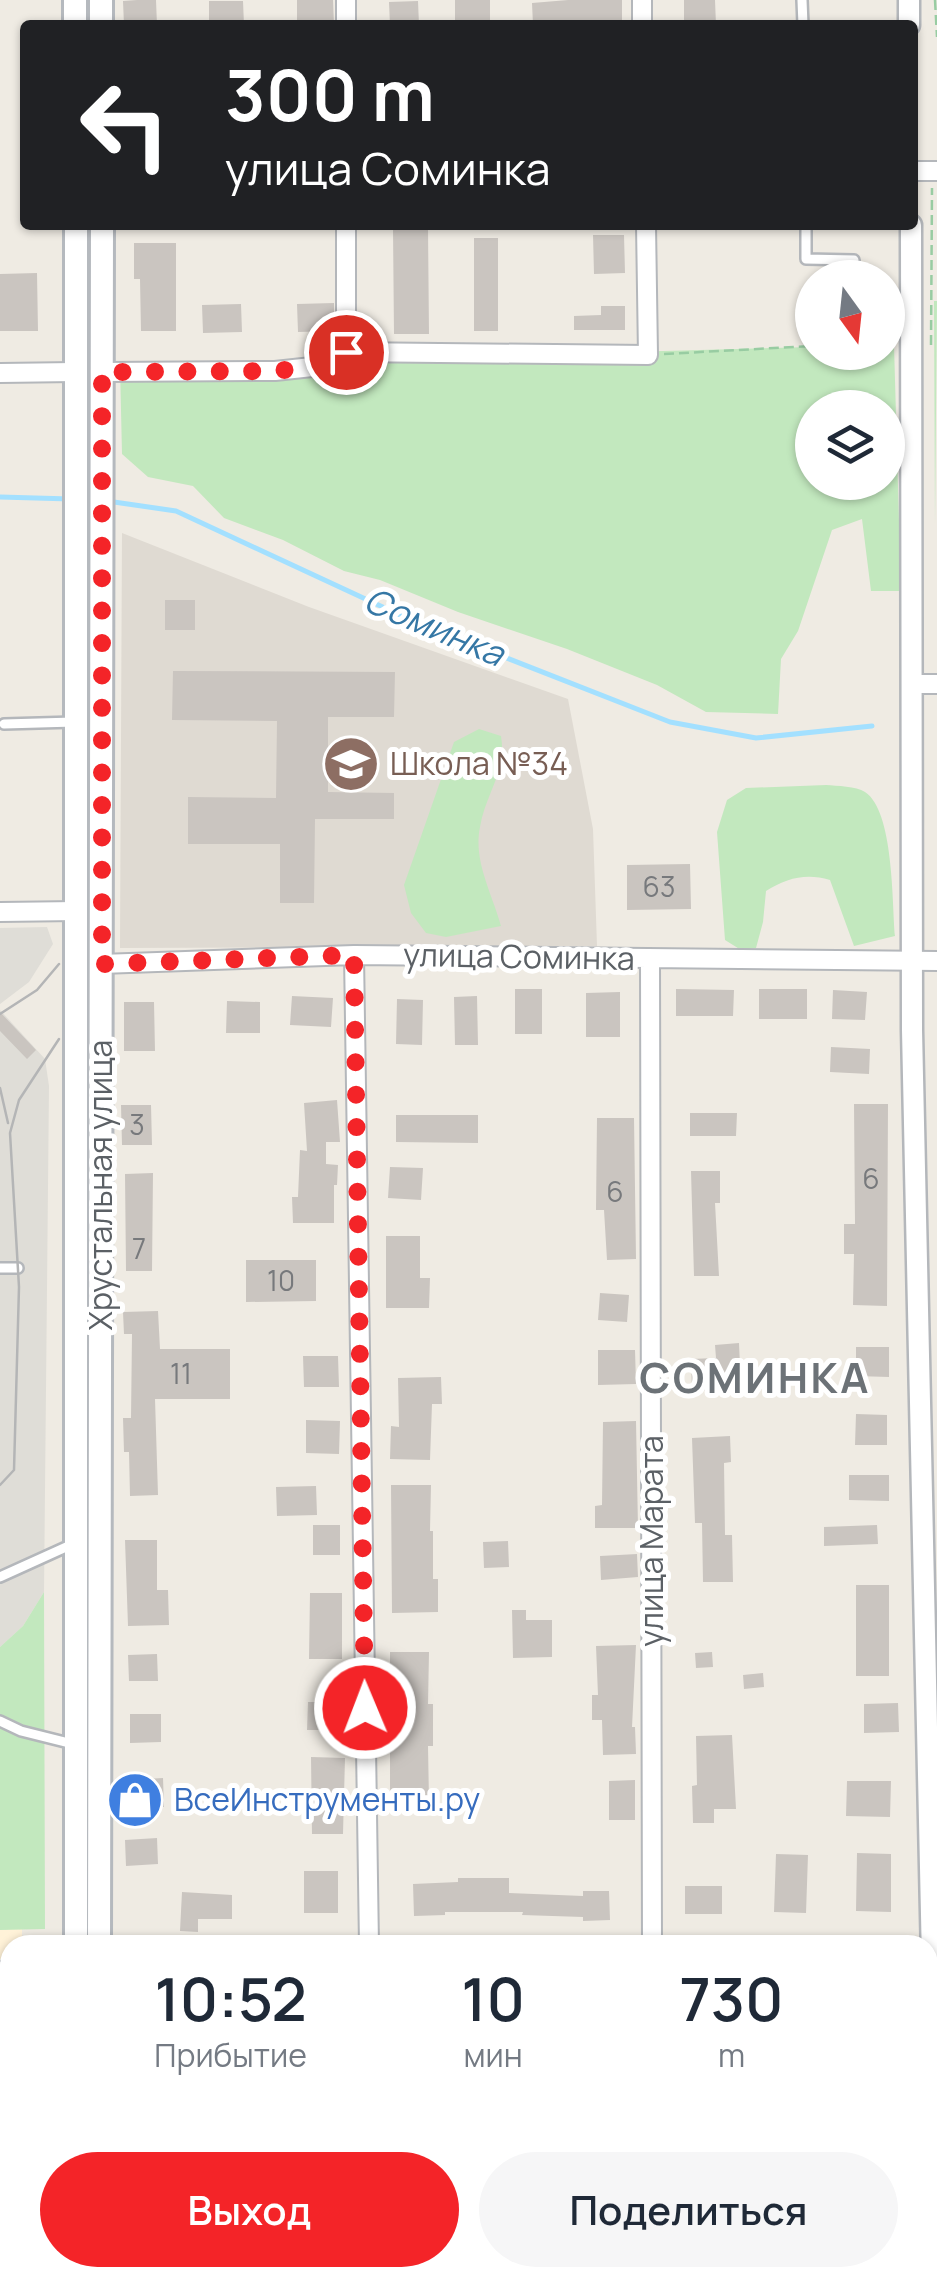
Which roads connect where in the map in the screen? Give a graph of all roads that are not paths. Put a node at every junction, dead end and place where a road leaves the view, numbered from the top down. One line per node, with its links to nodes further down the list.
1 (76, 230): 9 (main road, Хрустальная улица)
2 (102, 230): 11 (main road, Хрустальная улица)
3 (346, 230): 8 (street)
4 (646, 230): 8 (street)
5 (806, 230): 7 (lane)
6 (911, 230): 12 (street)
7 (854, 260)
8 (346, 352): 11 (street)
9 (75, 361): 10 (street); 11 (main road); 14 (main road, Хрустальная улица)
10 (0, 373)
11 (102, 383): 16 (main road, Хрустальная улица)
12 (912, 684): 13 (street); 21 (street)
13 (937, 684)
14 (76, 722): 15 (lane); 17 (main road, Хрустальная улица)
15 (4, 724)
16 (102, 910): 17 (main road); 24 (main road, Хрустальная улица)
17 (76, 911): 18 (street); 23 (main road, Хрустальная улица)
18 (0, 912)
19 (354, 955): 20 (street, улица Соминка); 24 (street, улица Соминка); 33 (street)
20 (650, 958): 21 (street, улица Соминка); 34 (street, улица Марата)
21 (912, 960): 22 (street, улица Соминка); 35 (street)
22 (937, 960)
23 (76, 964): 24 (main road); 27 (main road, Хрустальная улица)
24 (102, 964): 32 (main road, Хрустальная улица)
25 (0, 1268): 26 (lane)
26 (18, 1268)
27 (77, 1542): 28 (lane); 30 (main road, Хрустальная улица)
28 (0, 1578)
29 (0, 1722): 30 (lane)
30 (77, 1745): 31 (main road, Хрустальная улица)
31 (76, 1935)
32 (99, 1935)
33 (369, 1935)
34 (652, 1935)
35 (932, 1935)

